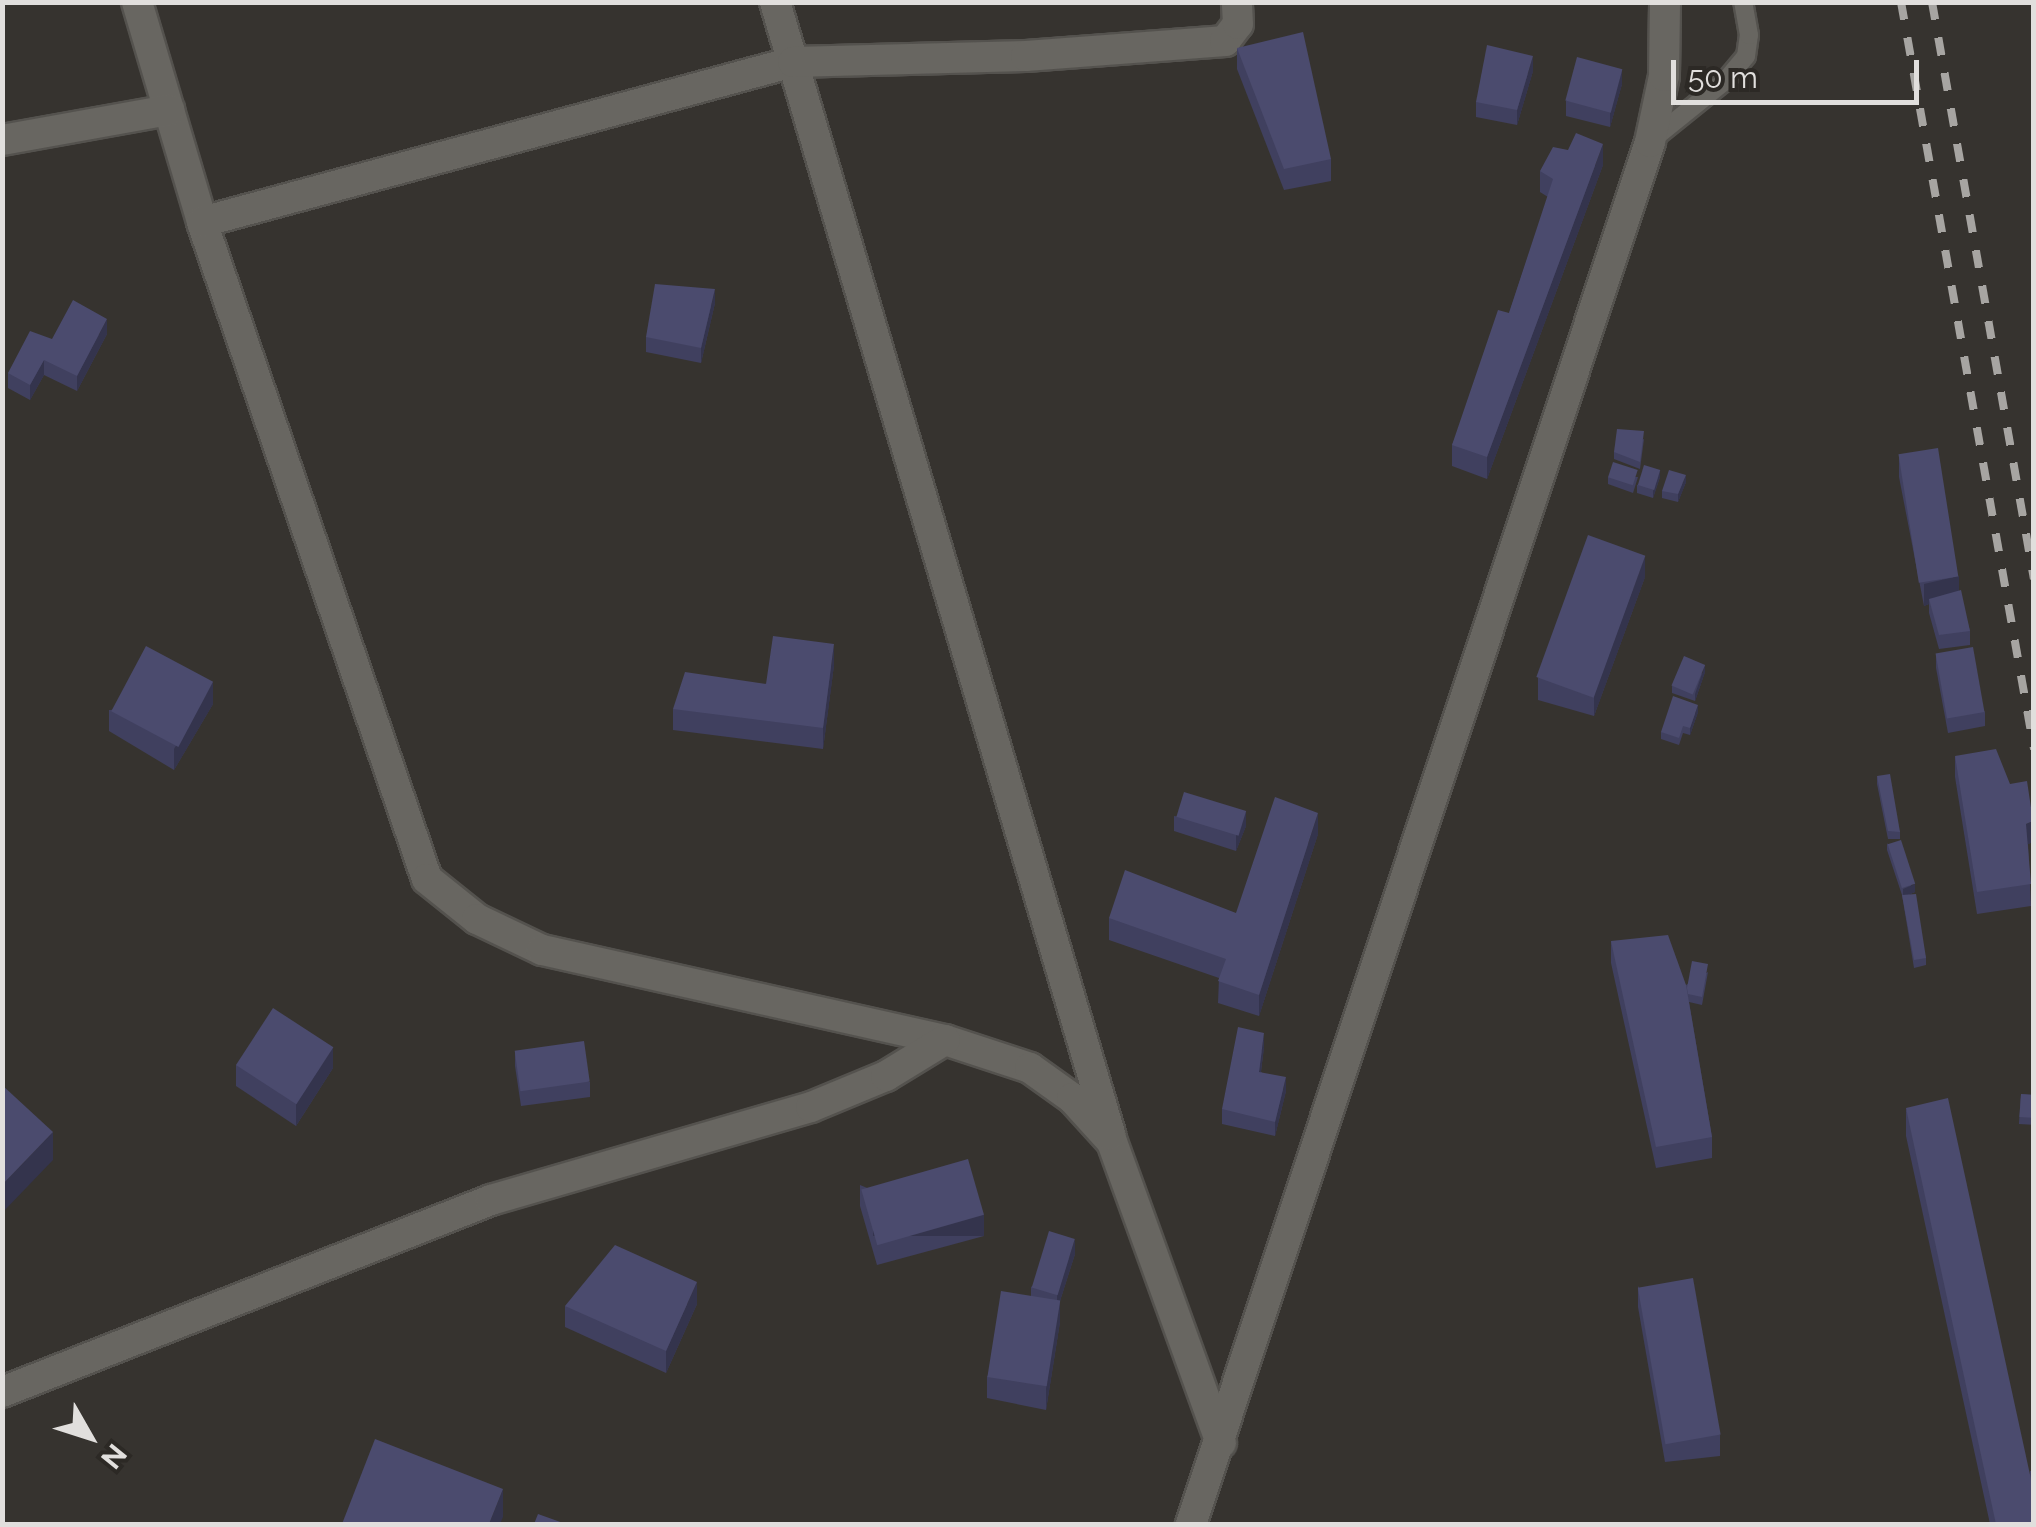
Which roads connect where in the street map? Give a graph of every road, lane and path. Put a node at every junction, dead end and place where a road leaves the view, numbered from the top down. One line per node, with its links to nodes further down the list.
1 (137, 2): 7 (street)
2 (775, 2): 6 (street)
3 (1237, 2): 6 (street)
4 (1664, 2): 9 (street)
5 (1743, 2): 9 (lane)
6 (793, 62): 10 (street); 12 (street)
7 (169, 110): 8 (street); 10 (street)
8 (2, 140)
9 (1650, 142): 14 (street)
10 (202, 222): 11 (street)
11 (946, 1040): 12 (street); 13 (street)
12 (1112, 1142): 14 (street)
13 (2, 1392)
14 (1221, 1443): 15 (street)
15 (1191, 1524)

